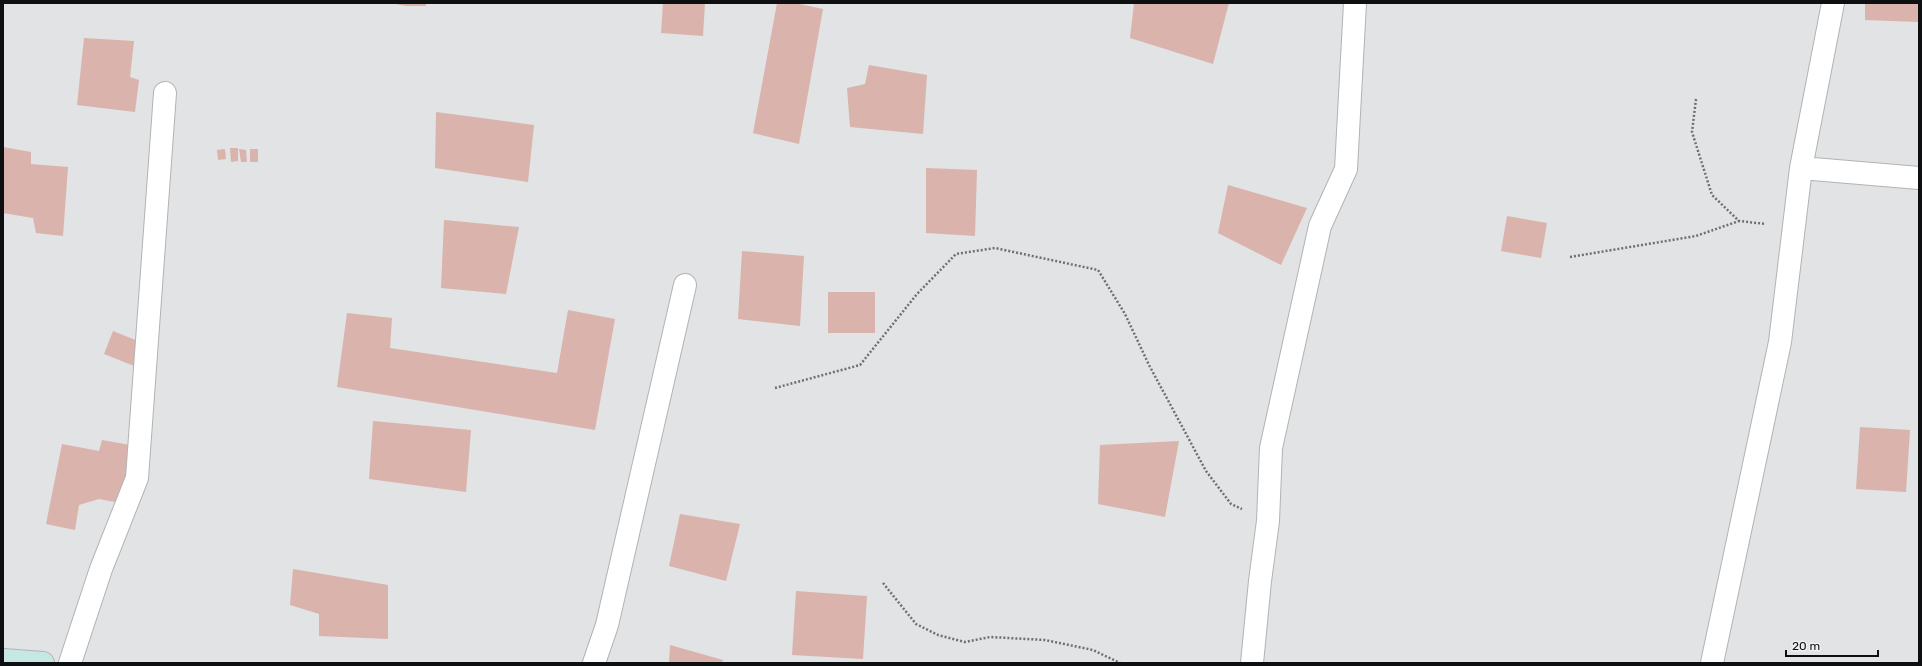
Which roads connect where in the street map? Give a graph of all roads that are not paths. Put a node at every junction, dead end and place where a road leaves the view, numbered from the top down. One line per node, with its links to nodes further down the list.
1 (1355, 3): 11 (street)
2 (1833, 3): 4 (street)
3 (165, 93): 9 (street)
4 (1801, 168): 5 (street); 12 (street)
5 (1919, 178)
6 (685, 285): 10 (street)
7 (3, 660): 8 (main road)
8 (43, 663)
9 (70, 663)
10 (594, 663)
11 (1252, 663)
12 (1712, 663)

